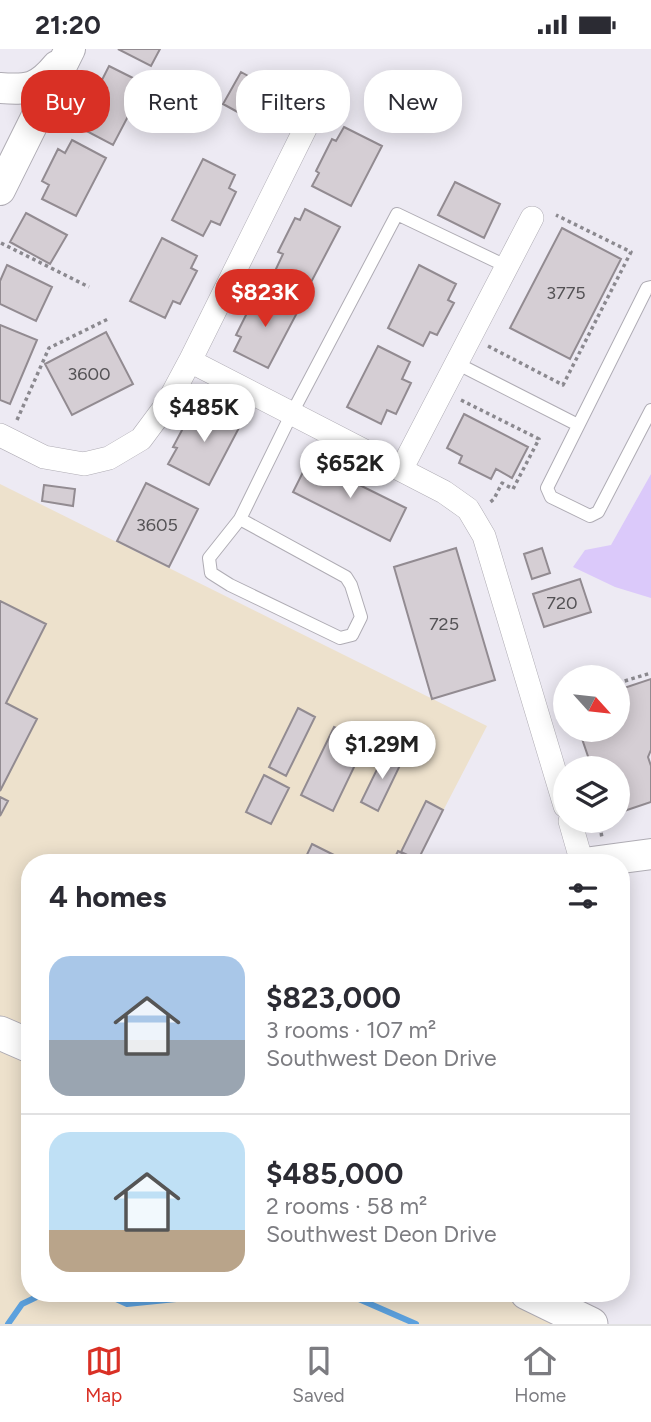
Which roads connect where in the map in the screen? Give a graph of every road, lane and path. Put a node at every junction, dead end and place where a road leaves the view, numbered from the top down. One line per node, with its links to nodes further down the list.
1 (70, 49): 2 (street); 4 (street)
2 (0, 88)
3 (303, 133): 13 (street)
4 (0, 190)
5 (556, 215): 12 (path)
6 (532, 218): 8 (street)
7 (1, 243): 9 (path)
8 (506, 266): 14 (street); 17 (lane)
9 (89, 287)
10 (651, 287): 18 (lane)
11 (108, 319): 19 (path)
12 (488, 346)
13 (190, 361): 17 (street); 19 (street)
14 (456, 363): 18 (lane); 20 (street)
15 (461, 400): 21 (path)
16 (651, 409): 18 (lane)
17 (292, 414): 20 (street); 22 (lane)
18 (578, 425)
19 (4, 437)
20 (402, 468): 25 (street)
21 (488, 504)
22 (240, 519): 22 (lane)
23 (651, 673): 24 (path)
24 (630, 679)
25 (553, 766)
26 (574, 833): 27 (street)
27 (580, 854)
28 (651, 854): 29 (street)
29 (630, 857)
30 (0, 1033): 31 (main road)
31 (21, 1042)
32 (546, 1302): 33 (main road)
33 (591, 1324)

